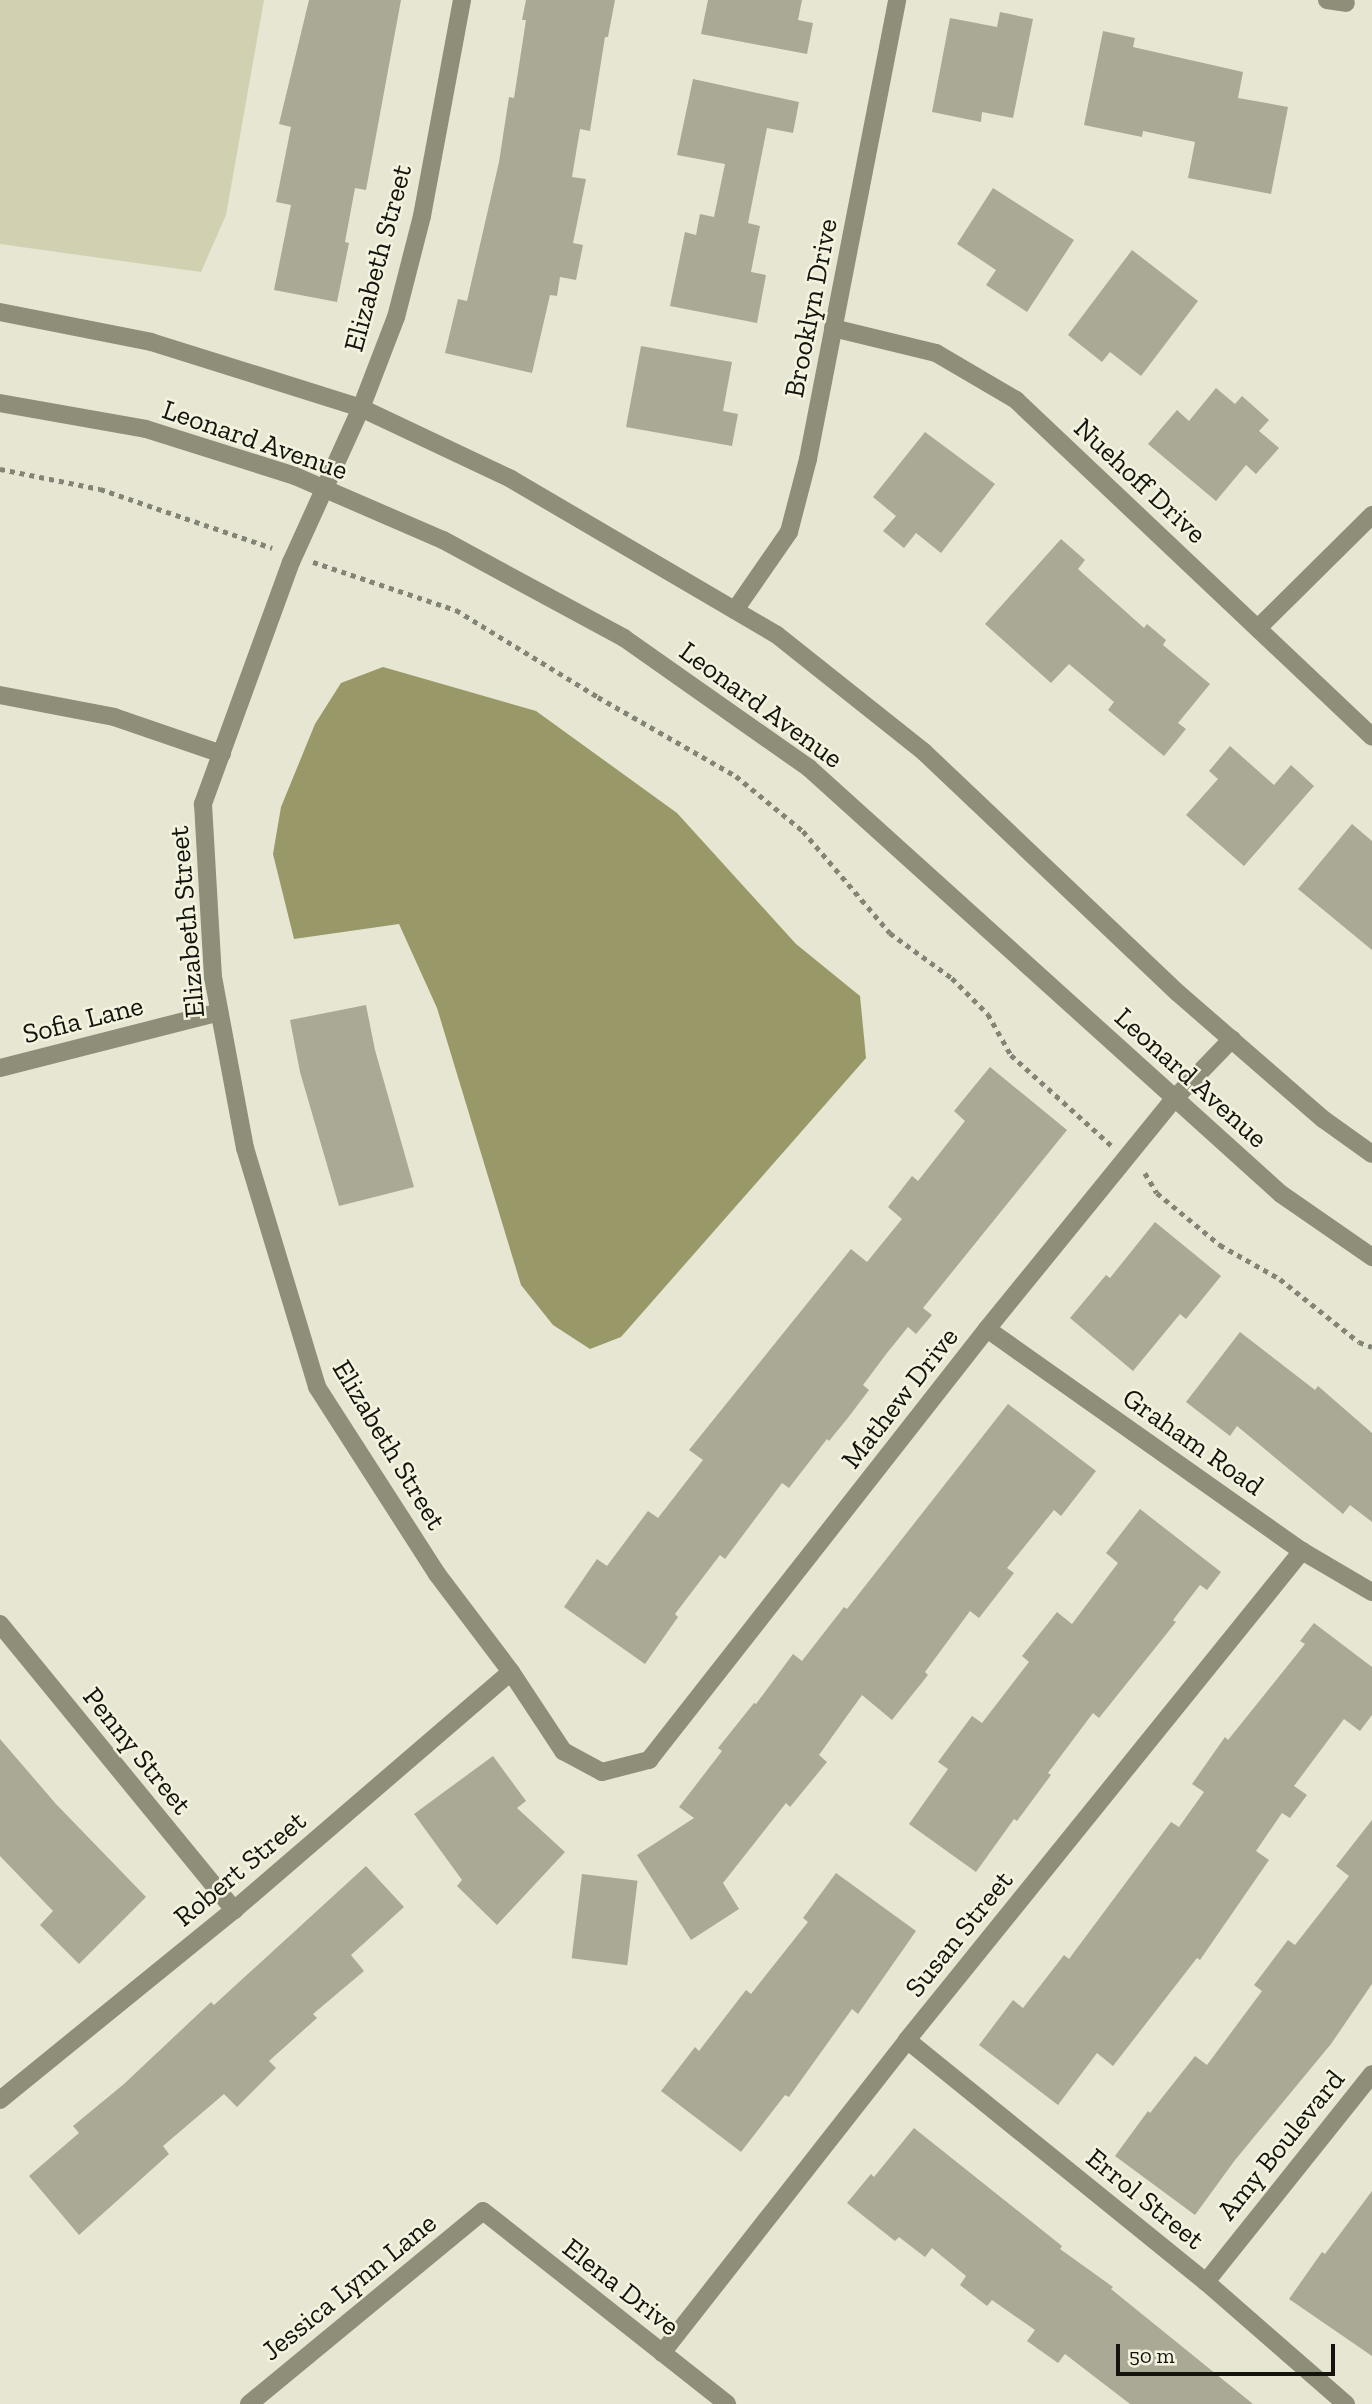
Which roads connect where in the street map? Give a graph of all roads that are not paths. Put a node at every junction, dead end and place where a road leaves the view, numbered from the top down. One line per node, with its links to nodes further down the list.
1 (463, 0): 8 (street, Elizabeth Street)
2 (897, 0): 6 (street, Brooklyn Drive)
3 (1327, 0): 4 (street)
4 (1346, 4)
5 (0, 312): 8 (street, Leonard Avenue)
6 (833, 328): 11 (street, Brooklyn Drive); 12 (street, Nuehoff Drive)
7 (0, 403): 9 (street, Leonard Avenue)
8 (361, 408): 9 (street, Elizabeth Street); 11 (street, Leonard Avenue)
9 (326, 489): 15 (street, Elizabeth Street); 19 (street, Leonard Avenue)
10 (1372, 515): 12 (street)
11 (735, 610): 17 (street, Leonard Avenue)
12 (1258, 628): 14 (street, Nuehoff Drive)
13 (0, 695): 15 (street)
14 (1372, 737)
15 (222, 754): 16 (street, Elizabeth Street)
16 (219, 1012): 18 (street, Sofia Lane); 26 (street, Elizabeth Street)
17 (1232, 1040): 19 (street, Mathew Drive); 20 (street, Leonard Avenue)
18 (0, 1068)
19 (1175, 1098): 21 (street, Leonard Avenue); 22 (street, Mathew Drive)
20 (1372, 1154)
21 (1372, 1258)
22 (988, 1329): 23 (street, Graham Road); 27 (street, Mathew Drive)
23 (1302, 1551): 24 (street, Graham Road); 29 (street, Susan Street)
24 (1372, 1592)
25 (0, 1624): 28 (street, Penny Street)
26 (510, 1672): 27 (street, Elizabeth Street); 28 (street, Robert Street)
27 (602, 1772)
28 (234, 1910): 31 (street, Robert Street)
29 (907, 2040): 33 (street, Errol Street); 34 (street, Susan Street)
30 (1372, 2074): 33 (street, Amy Boulevard)
31 (0, 2100)
32 (484, 2211): 34 (street, Elena Drive); 35 (street, Jessica Lynn Lane)
33 (1206, 2282): 37 (street, Errol Street)
34 (662, 2353): 36 (street, Elena Drive)
35 (249, 2404)
36 (727, 2404)
37 (1346, 2404)

